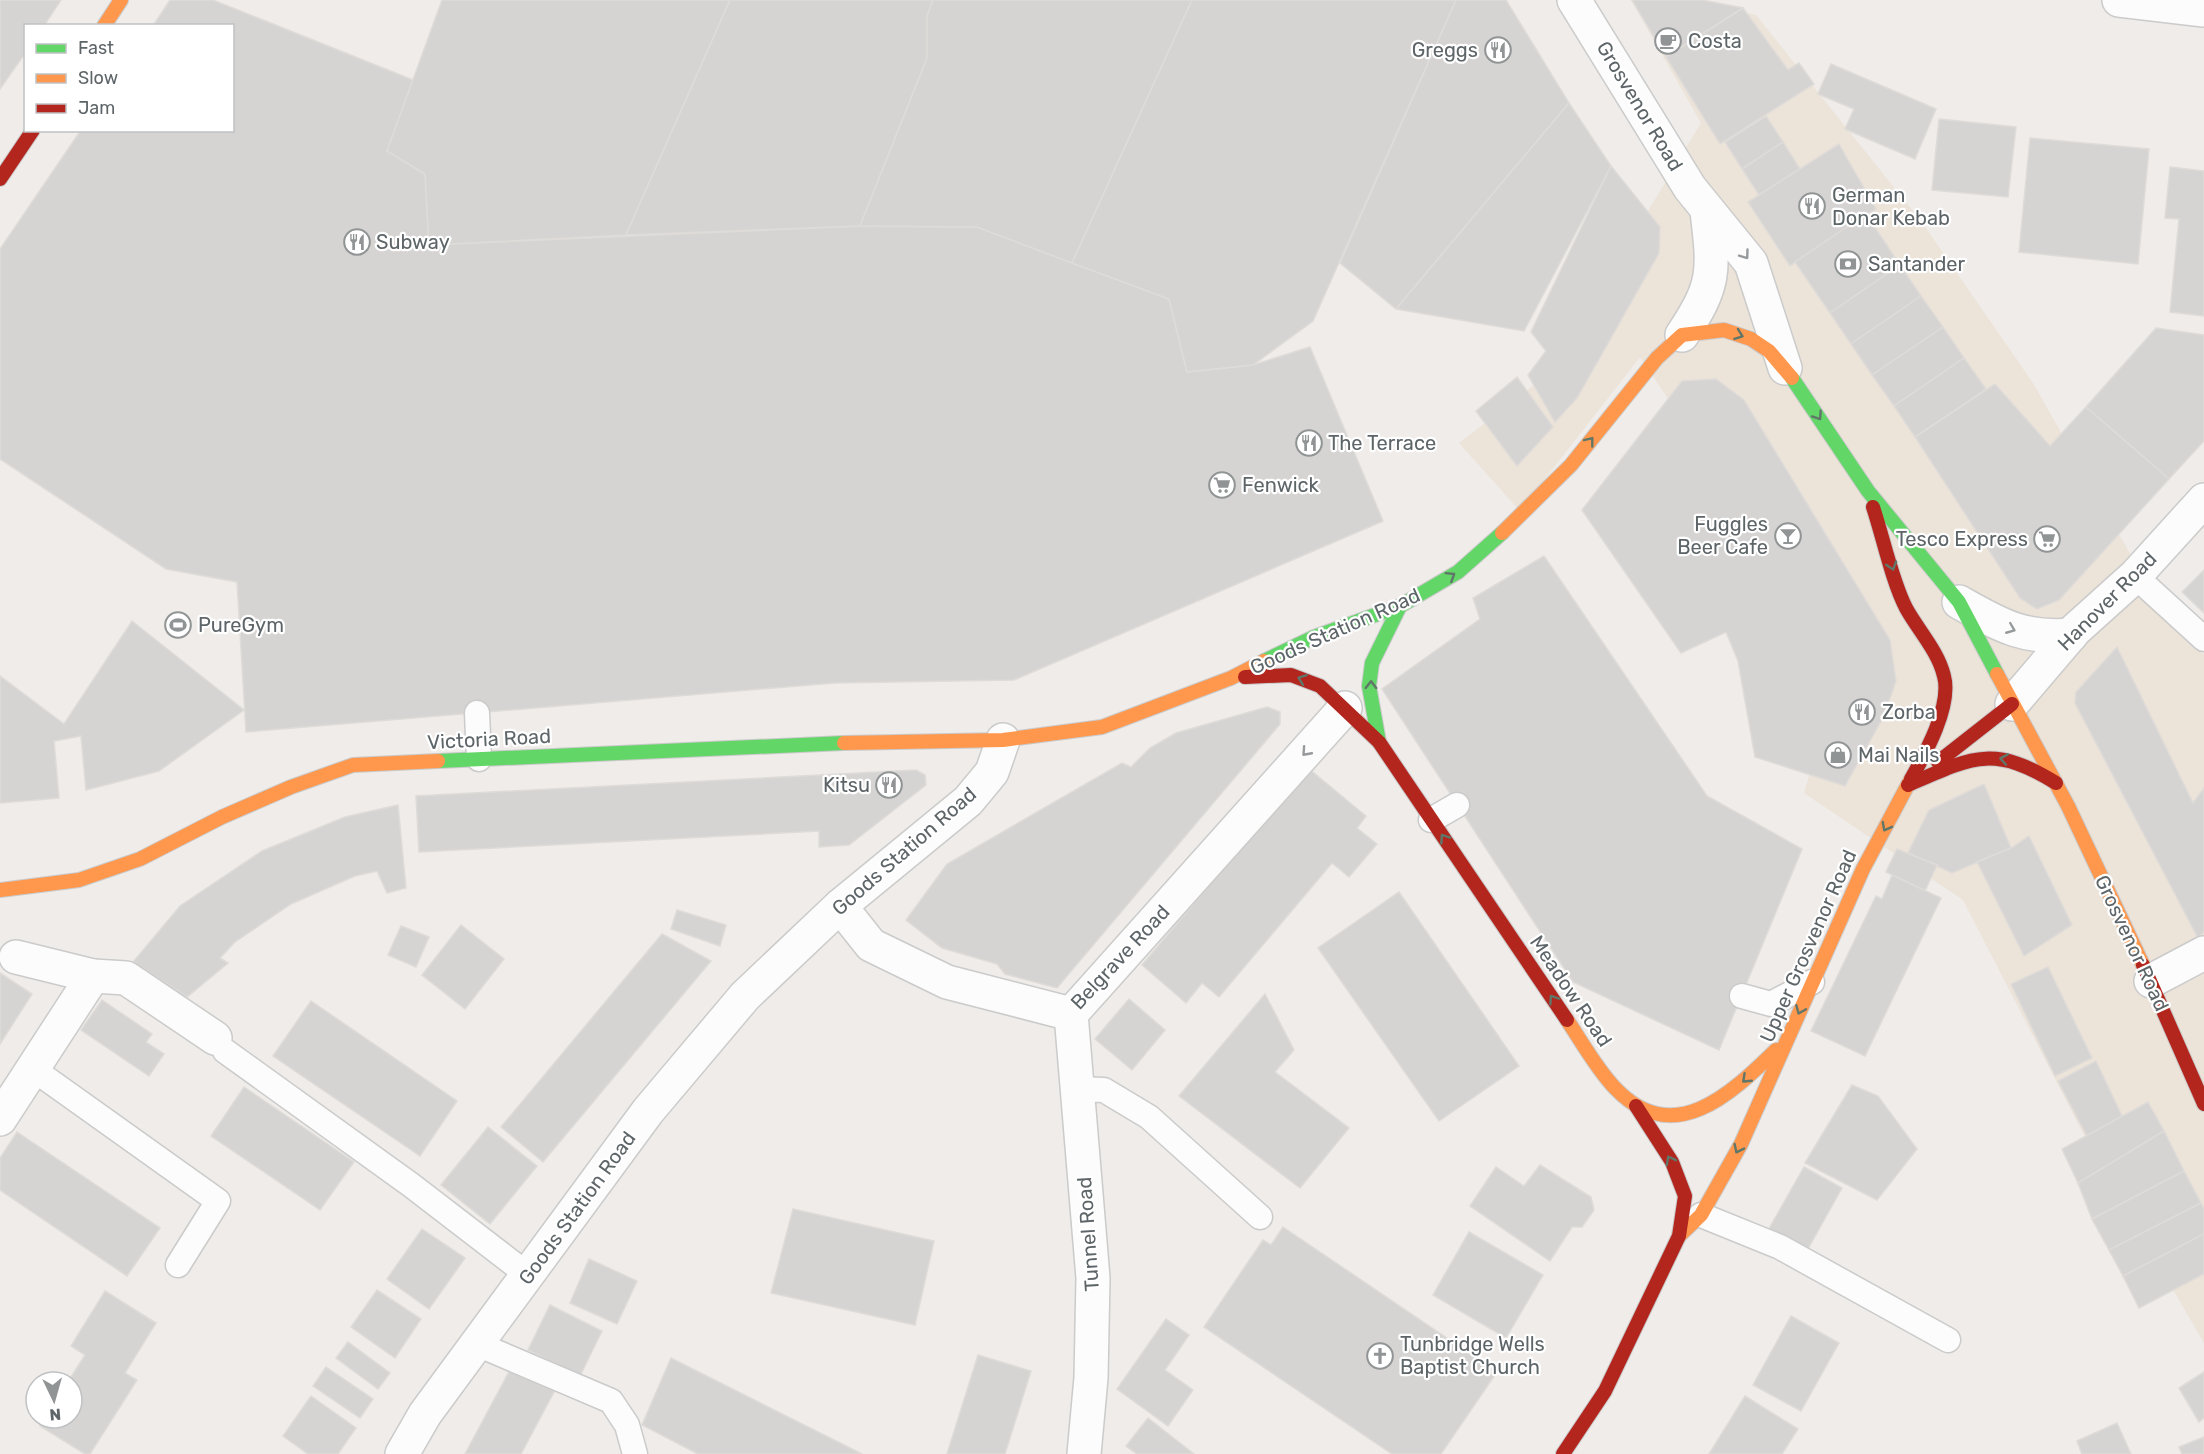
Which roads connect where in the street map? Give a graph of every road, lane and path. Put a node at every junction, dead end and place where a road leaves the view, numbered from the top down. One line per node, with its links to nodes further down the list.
1 (121, 0): 5 (street)
2 (1574, 0): 8 (street, Grosvenor Road)
3 (2119, 0): 4 (street)
4 (2204, 10)
5 (105, 24)
6 (32, 132): 7 (street)
7 (0, 179)
8 (1707, 211): 9 (street, Grosvenor Road); 10 (street, Grosvenor Road, one-way to 10)
9 (1682, 335): 10 (street, Grosvenor Road, one-way to 10); 15 (street, Goods Station Road, one-way to 9)
10 (1785, 368): 11 (street, Grosvenor Road, one-way to 11)
11 (1868, 491): 14 (street, Grosvenor Road); 26 (street, Grosvenor Road, one-way to 26)
12 (2204, 500): 13 (street, Hanover Road)
13 (2135, 576): 16 (street, Hanover Road); 17 (lane)
14 (1959, 602): 16 (street, Grosvenor Road, one-way to 16); 19 (street, Grosvenor Road)
15 (1400, 606): 18 (street, Goods Station Road); 23 (street, Meadow Road, one-way to 15)
16 (2071, 635): 19 (street, Hanover Road)
17 (2204, 639)
18 (1231, 678): 20 (street, Meadow Road, one-way to 18); 22 (street, Goods Station Road)
19 (2012, 704): 25 (street, Grosvenor Road); 26 (street, Upper Grosvenor Road)
20 (1344, 708): 23 (street, Meadow Road); 37 (street, Belgrave Road, one-way to 37)
21 (477, 713): 24 (lane)
22 (1003, 740): 24 (street, Victoria Road); 30 (street, Goods Station Road)
23 (1379, 742): 28 (street, Meadow Road)
24 (479, 759): 29 (street, Victoria Road)
25 (2056, 783): 26 (street, one-way to 26); 34 (street, Grosvenor Road)
26 (1908, 785): 35 (street, Upper Grosvenor Road, one-way to 35)
27 (1457, 805): 28 (lane)
28 (1431, 820): 43 (street, Meadow Road, one-way to 28)
29 (0, 890)
30 (840, 906): 37 (street, Belgrave Road); 49 (street, Goods Station Road)
31 (2204, 954): 34 (street)
32 (16, 957): 33 (street)
33 (93, 976): 39 (street); 40 (street)
34 (2151, 981): 42 (street, Grosvenor Road)
35 (1812, 982): 36 (lane); 38 (street, Upper Grosvenor Road, one-way to 38)
36 (1742, 996)
37 (1071, 1014): 41 (street, Tunnel Road)
38 (1788, 1038): 43 (street, Meadow Road, one-way to 43); 45 (street, Upper Grosvenor Road, one-way to 45)
39 (220, 1044): 49 (lane)
40 (33, 1069): 44 (street); 48 (lane)
41 (1077, 1089): 46 (lane); 54 (street, Tunnel Road)
42 (2204, 1104)
43 (1636, 1106): 47 (street, Upper Grosvenor Road, one-way to 43)
44 (0, 1119)
45 (1701, 1215): 47 (street, Upper Grosvenor Road); 50 (lane)
46 (1260, 1217)
47 (1679, 1236): 55 (street, Upper Grosvenor Road)
48 (178, 1265)
49 (528, 1275): 51 (street, Goods Station Road)
50 (1948, 1340)
51 (477, 1344): 52 (street, Goods Station Road); 53 (lane)
52 (402, 1454)
53 (635, 1454)
54 (1084, 1454)
55 (1563, 1454)

